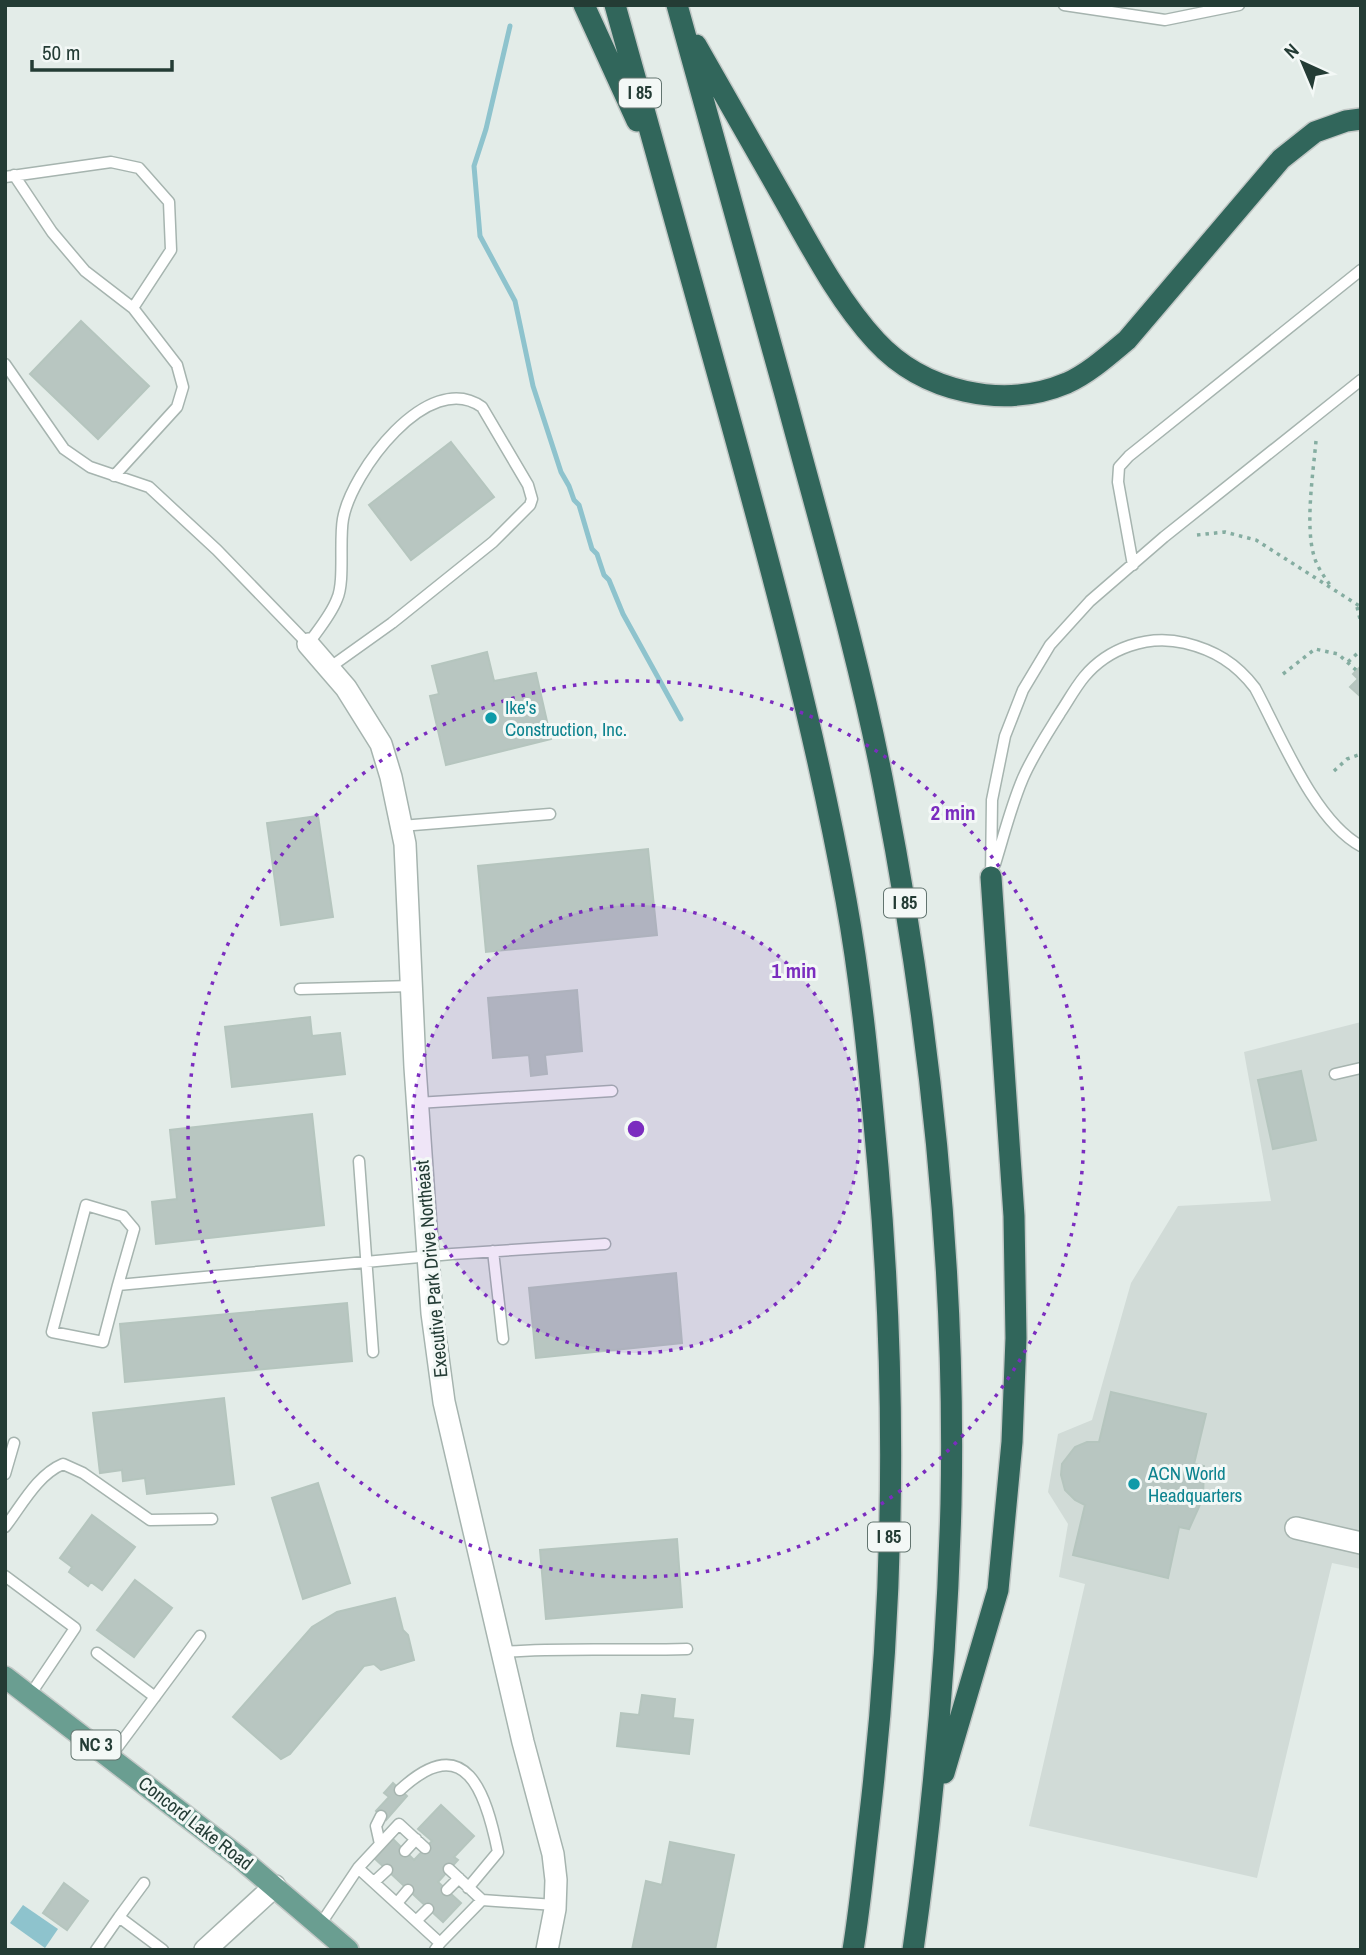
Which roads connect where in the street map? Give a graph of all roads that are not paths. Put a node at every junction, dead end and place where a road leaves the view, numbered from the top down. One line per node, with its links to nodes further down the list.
1 (584, 5): 9 (highway)
2 (615, 5): 9 (highway, I 85)
3 (1065, 5): 5 (lane)
4 (1240, 5): 5 (lane)
5 (1082, 7)
6 (679, 11): 7 (highway); 52 (highway, I 85)
7 (1361, 119)
8 (10, 176): 11 (lane); 11 (lane)
9 (664, 181): 81 (highway, I 85)
10 (1361, 270): 15 (lane)
11 (133, 308): 14 (lane)
12 (5, 364): 14 (lane)
13 (1361, 380): 15 (lane)
14 (114, 476): 16 (lane)
15 (1133, 565): 21 (lane)
16 (309, 644): 17 (street, Executive Park Drive Northeast); 17 (lane)
17 (329, 668): 19 (street, Executive Park Drive Northeast)
18 (550, 814): 19 (lane)
19 (401, 826): 22 (street, Executive Park Drive Northeast)
20 (1361, 846): 21 (lane)
21 (991, 877): 52 (highway)
22 (412, 986): 23 (lane); 27 (street, Executive Park Drive Northeast)
23 (300, 989)
24 (1361, 1068): 25 (lane)
25 (1335, 1074)
26 (611, 1091): 27 (lane)
27 (417, 1103): 31 (street, Executive Park Drive Northeast)
28 (359, 1161): 32 (lane)
29 (605, 1244): 30 (lane)
30 (493, 1251): 31 (lane); 34 (lane)
31 (427, 1258): 32 (lane); 45 (street, Executive Park Drive Northeast)
32 (366, 1263): 33 (lane); 35 (lane)
33 (118, 1284): 33 (lane)
34 (503, 1339)
35 (373, 1352)
36 (14, 1443): 37 (lane)
37 (5, 1474)
38 (212, 1519): 39 (lane)
39 (5, 1527)
40 (1296, 1528): 41 (street)
41 (1361, 1543)
42 (5, 1576): 48 (lane)
43 (200, 1636): 49 (lane)
44 (687, 1649): 45 (lane)
45 (502, 1651): 70 (street, Executive Park Drive Northeast)
46 (97, 1653): 49 (lane)
47 (5, 1677): 48 (main road, Concord Lake Road / NC 3)
48 (30, 1695): 50 (main road, Concord Lake Road / NC 3)
49 (155, 1697): 50 (lane)
50 (111, 1756): 64 (main road, Concord Lake Road / NC 3)
51 (400, 1790): 65 (lane)
52 (931, 1815): 82 (highway, I 85)
53 (381, 1816): 55 (lane)
54 (416, 1839): 55 (lane); 56 (lane); 57 (lane)
55 (380, 1844): 58 (lane)
56 (425, 1848)
57 (405, 1851)
58 (358, 1868): 62 (lane); 74 (lane)
59 (449, 1869): 61 (lane)
60 (387, 1870): 62 (lane)
61 (459, 1878): 65 (lane); 67 (lane)
62 (374, 1882): 69 (lane)
63 (144, 1883): 72 (lane)
64 (275, 1886): 74 (main road, Concord Lake Road / NC 3); 78 (street)
65 (468, 1888): 68 (lane)
66 (408, 1890): 69 (lane)
67 (447, 1890)
68 (482, 1900): 70 (lane); 75 (lane)
69 (397, 1903): 73 (lane)
70 (555, 1905): 80 (street, Executive Park Drive Northeast)
71 (428, 1909): 73 (lane)
72 (119, 1917): 76 (lane); 77 (lane)
73 (416, 1921): 75 (lane)
74 (320, 1925): 79 (main road, Concord Lake Road / NC 3)
75 (438, 1946)
76 (96, 1950)
77 (163, 1950)
78 (205, 1950)
79 (348, 1950)
80 (547, 1950)
81 (853, 1950)
82 (913, 1950)

